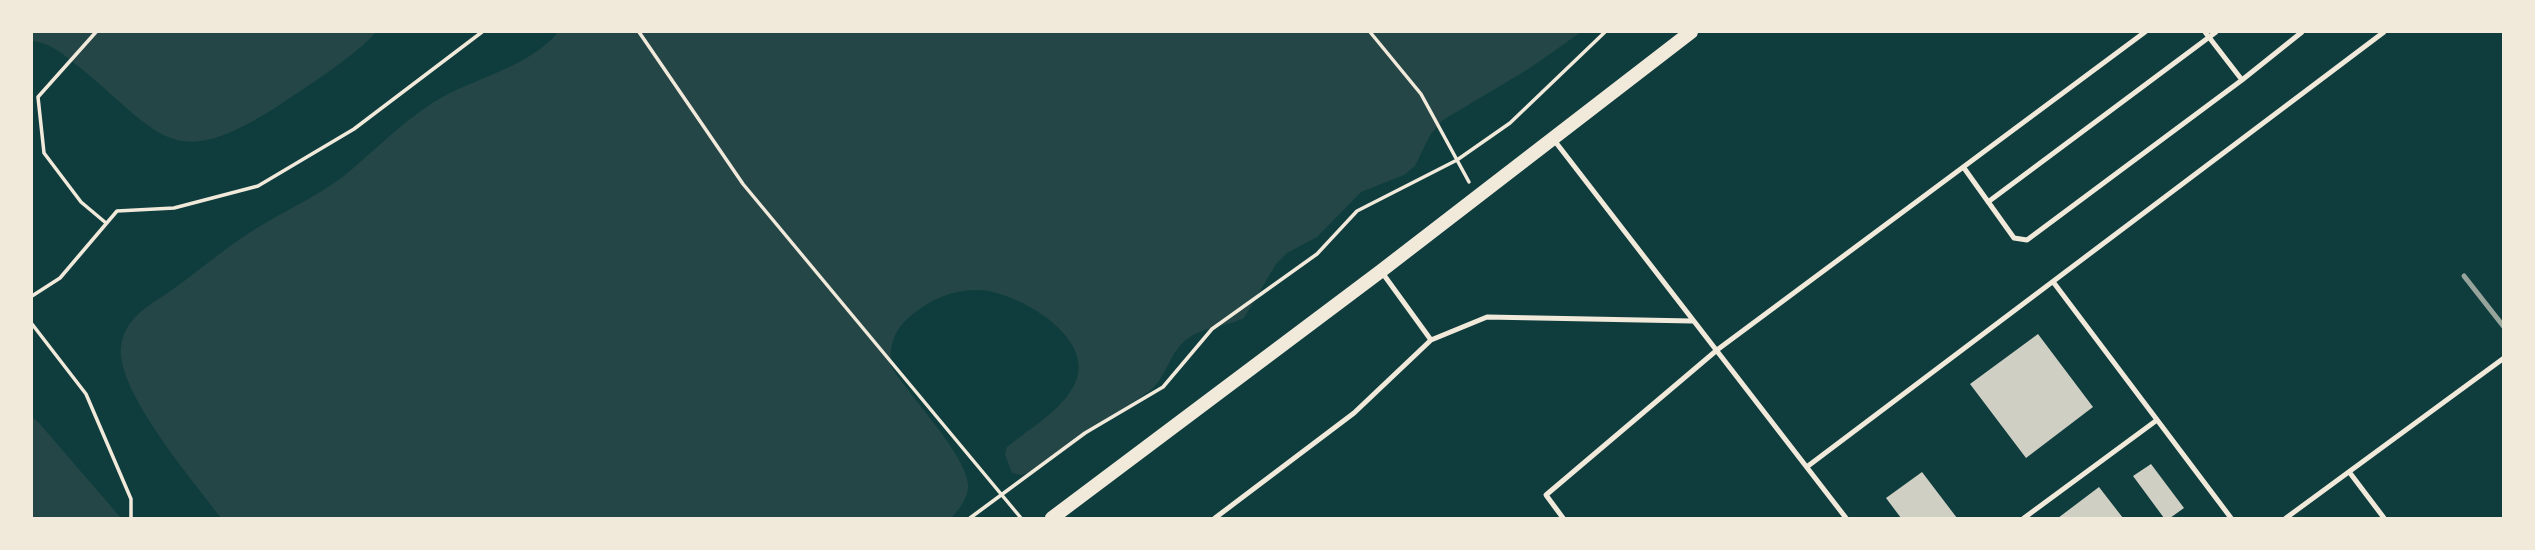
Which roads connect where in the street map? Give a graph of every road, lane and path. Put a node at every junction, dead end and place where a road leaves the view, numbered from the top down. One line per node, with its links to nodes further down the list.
1 (96, 32): 18 (path)
2 (482, 32): 18 (path)
3 (639, 32): 30 (path)
4 (1370, 32): 14 (path)
5 (1605, 32): 14 (path)
6 (1691, 32): 13 (main road)
7 (2145, 32): 15 (lane)
8 (2216, 32): 11 (lane)
9 (2302, 32): 12 (lane)
10 (2384, 32): 20 (lane)
11 (2207, 34): 12 (lane); 17 (lane)
12 (2242, 80): 17 (lane)
13 (1552, 138): 16 (main road); 22 (lane)
14 (1457, 160): 16 (path); 30 (path)
15 (1964, 168): 17 (lane); 25 (lane)
16 (1477, 196): 19 (main road)
17 (1988, 202)
18 (106, 223): 21 (path)
19 (1381, 271): 24 (lane); 34 (main road)
20 (2054, 283): 27 (lane); 28 (lane)
21 (32, 296)
22 (1692, 321): 24 (lane); 25 (lane)
23 (32, 324): 31 (path)
24 (1431, 340): 35 (lane)
25 (1717, 350): 28 (lane); 36 (lane)
26 (2504, 358): 29 (lane)
27 (2157, 420): 38 (lane); 39 (lane)
28 (1808, 466): 37 (lane)
29 (2350, 472): 40 (lane); 41 (lane)
30 (1002, 492): 32 (path); 33 (path)
31 (131, 519)
32 (970, 519)
33 (1021, 519)
34 (1052, 519)
35 (1215, 519)
36 (1563, 519)
37 (1846, 519)
38 (2024, 519)
39 (2231, 519)
40 (2286, 519)
41 (2384, 519)

